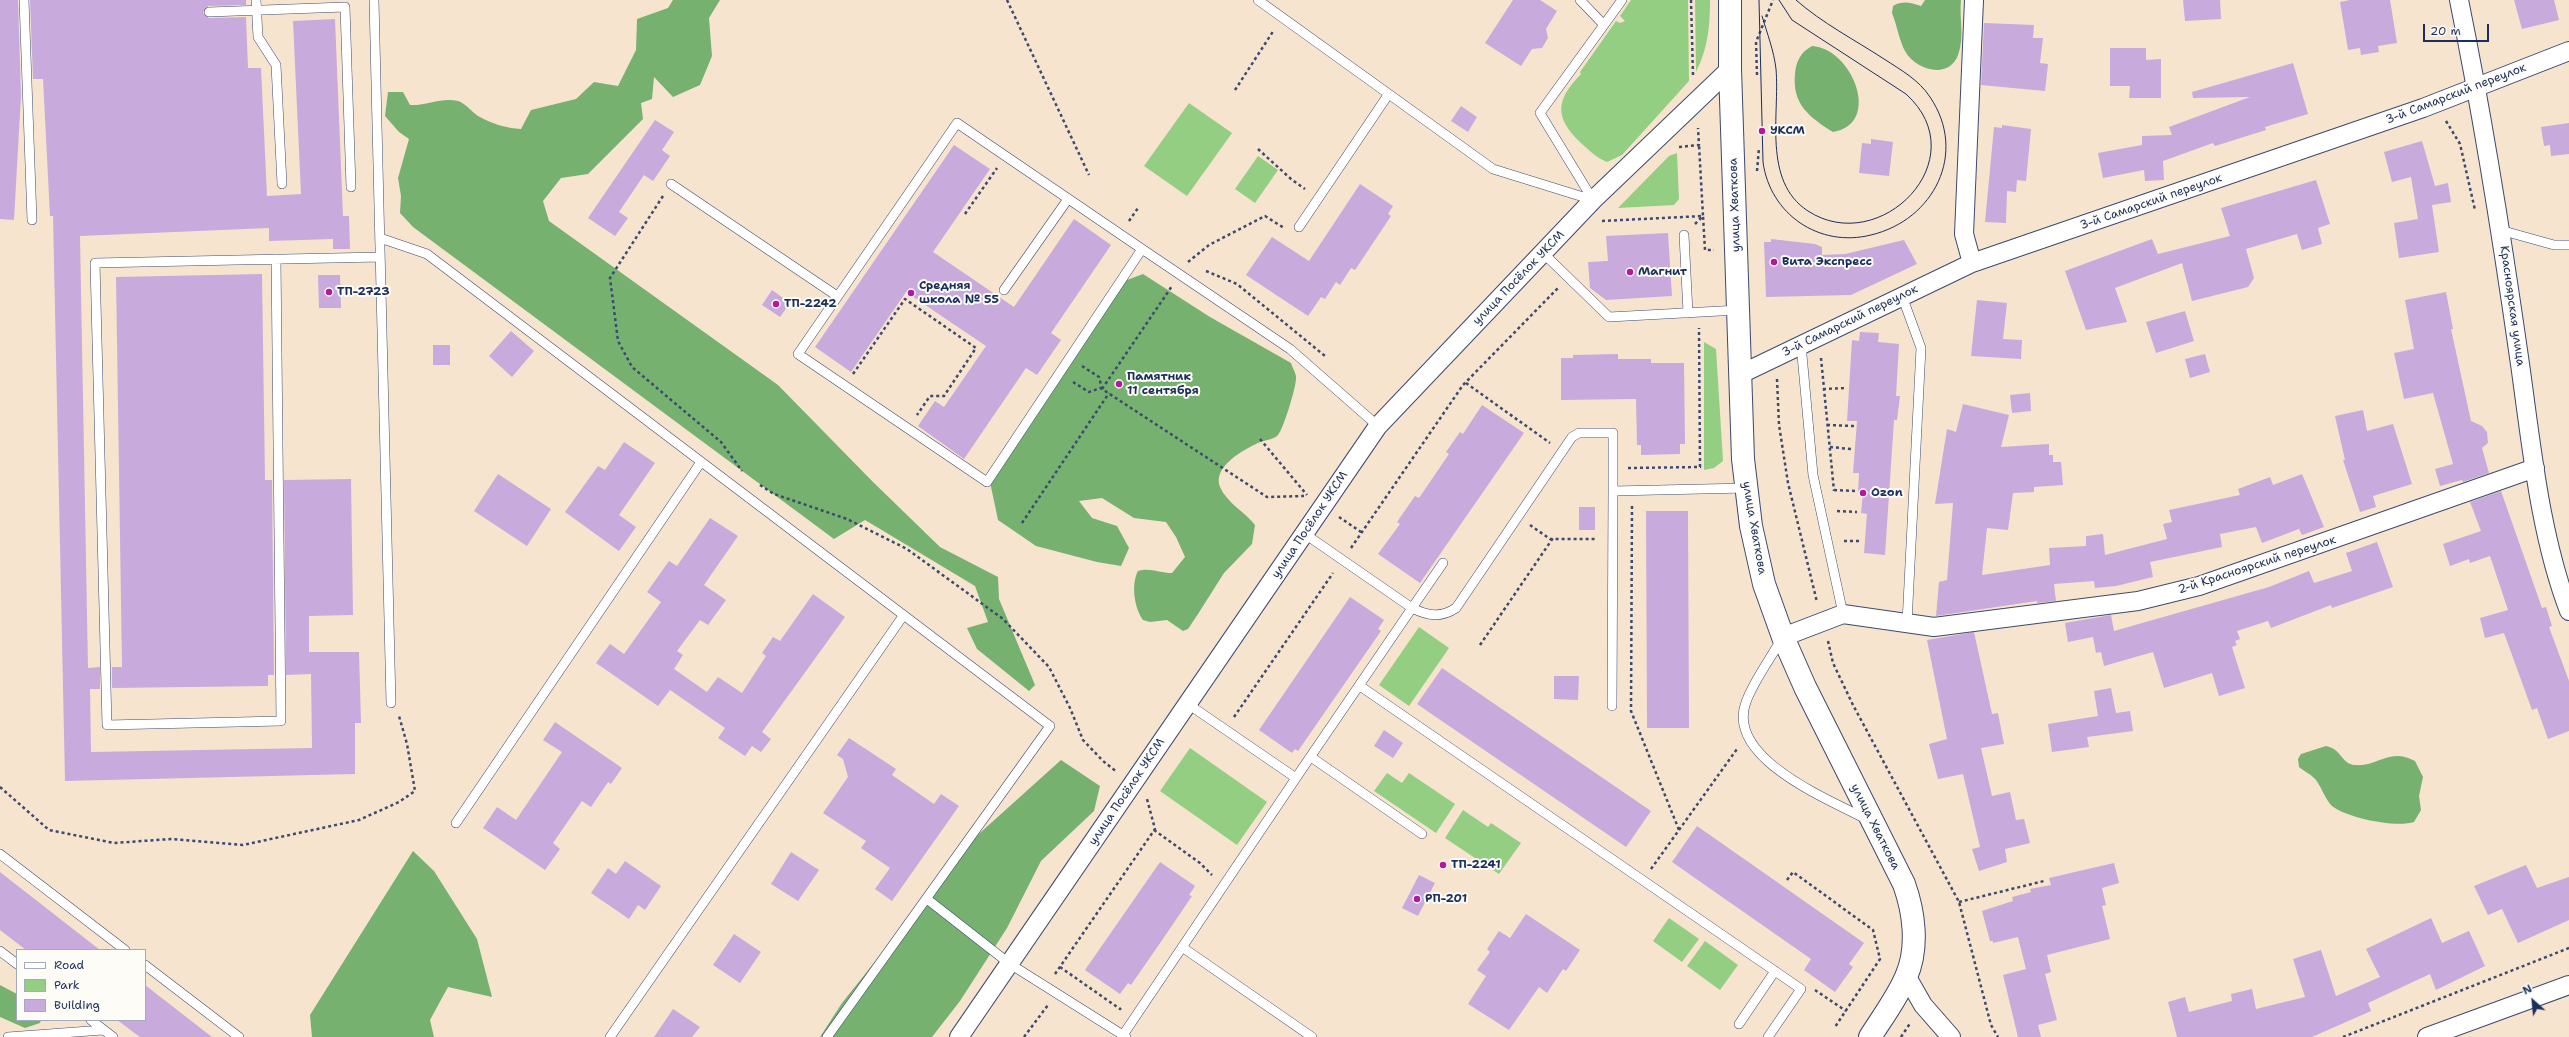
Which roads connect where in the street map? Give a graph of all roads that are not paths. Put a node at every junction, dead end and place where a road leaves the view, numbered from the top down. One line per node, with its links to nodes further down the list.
1 (24, 0): 22 (lane)
2 (256, 0): 10 (lane)
3 (374, 0): 26 (lane)
4 (1258, 0): 16 (lane)
5 (1580, 0): 12 (lane)
6 (1622, 0): 12 (lane)
7 (1730, 0): 14 (main road, улица Хваткова)
8 (1974, 0): 32 (street)
9 (2459, 0): 15 (street, Красноярская улица)
10 (257, 10): 11 (lane); 17 (lane); 19 (lane)
11 (209, 12)
12 (1604, 25): 21 (lane)
13 (2569, 52): 15 (street, 3-й Самарский переулок)
14 (1730, 69): 21 (street, улица Посёлок УКСМ); 36 (main road, улица Хваткова)
15 (2477, 88): 24 (street, Красноярская улица); 32 (street, 3-й Самарский переулок)
16 (1388, 96): 21 (lane); 23 (lane)
17 (282, 184)
18 (671, 184): 34 (lane)
19 (351, 187)
20 (1068, 199): 28 (lane); 33 (lane); 34 (lane)
21 (1593, 200): 29 (street, улица Посёлок УКСМ)
22 (32, 220)
23 (1299, 228)
24 (2500, 230): 27 (lane); 42 (street, Красноярская улица)
25 (1684, 235): 37 (lane)
26 (380, 238): 30 (lane); 41 (lane)
27 (2569, 245)
28 (1142, 250): 34 (lane); 40 (lane)
29 (1543, 253): 37 (lane); 40 (street, улица Посёлок УКСМ)
30 (380, 257): 31 (lane); 54 (lane)
31 (276, 259): 31 (lane)
32 (1972, 263): 35 (street, 3-й Самарский переулок)
33 (1004, 290)
34 (837, 296)
35 (1902, 296): 38 (street, 3-й Самарский переулок); 51 (lane)
36 (1739, 310): 37 (lane); 39 (main road, улица Хваткова)
37 (1688, 313)
38 (1801, 344): 39 (street, 3-й Самарский переулок); 49 (lane)
39 (1742, 374): 43 (main road, улица Хваткова)
40 (1378, 426): 45 (street, улица Посёлок УКСМ)
41 (701, 462): 50 (lane); 59 (lane)
42 (2535, 468): 48 (street, Красноярская улица); 51 (street, 2-й Красноярский переулок)
43 (1747, 488): 44 (lane); 52 (main road, улица Хваткова)
44 (1613, 491): 47 (lane); 56 (lane)
45 (1305, 534): 47 (lane); 55 (street, улица Посёлок УКСМ)
46 (1443, 563): 47 (lane)
47 (1412, 608): 53 (lane)
48 (2569, 611)
49 (1843, 614): 51 (street, 2-й Красноярский переулок); 52 (street, 2-й Красноярский переулок)
50 (903, 616): 63 (lane); 80 (lane)
51 (1907, 623)
52 (1783, 637): 60 (main road, улица Хваткова); 60 (lane)
53 (1360, 686): 57 (lane); 70 (lane)
54 (391, 703)
55 (1188, 704): 58 (lane); 68 (street, улица Посёлок УКСМ)
56 (1612, 706)
57 (1311, 757): 58 (lane); 61 (lane)
58 (1296, 778): 64 (lane)
59 (456, 823)
60 (1874, 824): 71 (main road, улица Хваткова)
61 (1422, 834)
62 (0, 854): 65 (lane)
63 (927, 899): 68 (lane); 81 (lane)
64 (1182, 947): 76 (lane); 83 (lane)
65 (124, 949)
66 (0, 950): 67 (lane)
67 (16, 963)
68 (1010, 964): 76 (lane); 82 (street, улица Посёлок УКСМ)
69 (146, 966): 79 (lane)
70 (1775, 971): 74 (lane); 84 (lane)
71 (1907, 977): 85 (main road, улица Хваткова); 86 (street)
72 (2569, 985): 87 (street)
73 (91, 1021): 75 (lane)
74 (1739, 1024)
75 (103, 1030): 77 (lane); 78 (lane)
76 (1124, 1036)
77 (8, 1037)
78 (113, 1037)
79 (239, 1037)
80 (610, 1037)
81 (827, 1037)
82 (959, 1037)
83 (1312, 1037)
84 (1768, 1037)
85 (1870, 1037)
86 (1951, 1037)
87 (2427, 1037)

